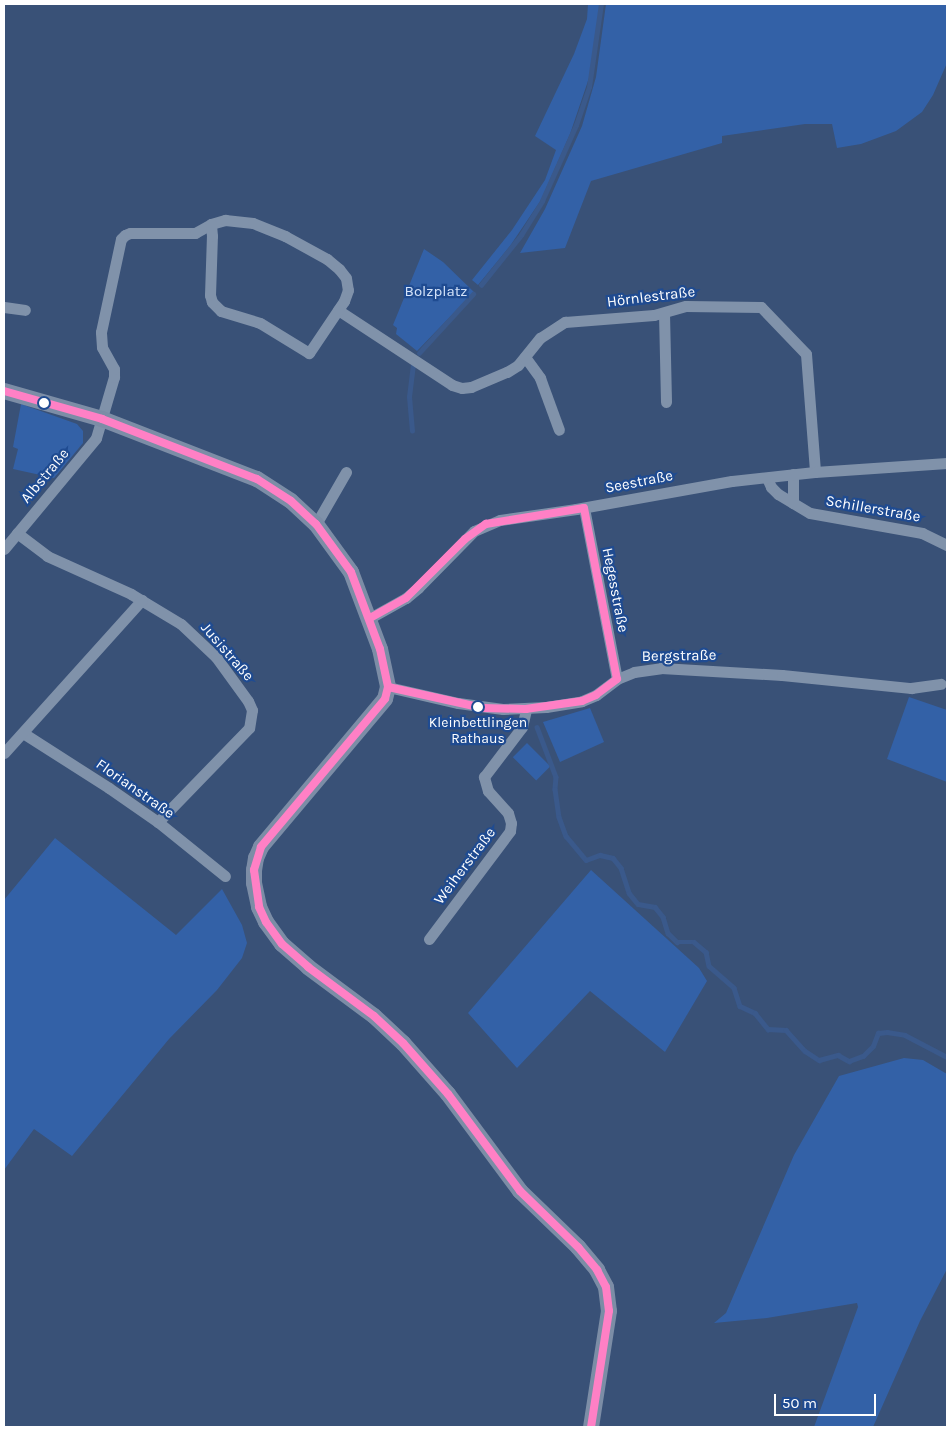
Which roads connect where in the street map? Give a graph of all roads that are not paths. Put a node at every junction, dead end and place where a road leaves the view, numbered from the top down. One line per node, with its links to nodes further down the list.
1 (211, 224): 4 (street, Albstraße); 4 (street, Albstraße); 9 (street, Albstraße)
2 (4, 307): 3 (street)
3 (25, 310)
4 (338, 310): 6 (street, Hörnlestraße)
5 (664, 313): 6 (street, Hörnlestraße); 8 (street); 13 (street, Hörnlestraße)
6 (525, 357): 10 (street)
7 (4, 391): 9 (street)
8 (666, 402)
9 (102, 420): 18 (street); 19 (street, Albstraße)
10 (559, 430)
11 (947, 463): 13 (street, Seestraße)
12 (346, 472): 18 (street)
13 (816, 472): 14 (street, Seestraße)
14 (793, 474): 15 (street, Seestraße); 16 (street)
15 (767, 478): 16 (street, Schillerstraße); 17 (street, Seestraße)
16 (793, 503): 20 (street, Schillerstraße)
17 (584, 508): 23 (street, Seestraße); 24 (street, Hegesstraße)
18 (316, 524): 23 (street)
19 (11, 537): 21 (street, Albstraße); 22 (street, Jusistraße)
20 (947, 545)
21 (4, 549)
22 (142, 600): 28 (street); 30 (street, Jusistraße)
23 (370, 618): 26 (street)
24 (617, 679): 25 (street, Bergstraße); 27 (street, Bergstraße)
25 (945, 683)
26 (388, 687): 27 (street, Bergstraße); 33 (street)
27 (526, 709): 32 (street, Weiherstraße)
28 (23, 733): 29 (street); 30 (street, Florianstraße)
29 (4, 753)
30 (158, 822): 31 (street, Florianstraße)
31 (225, 876)
32 (429, 939)
33 (591, 1427)

